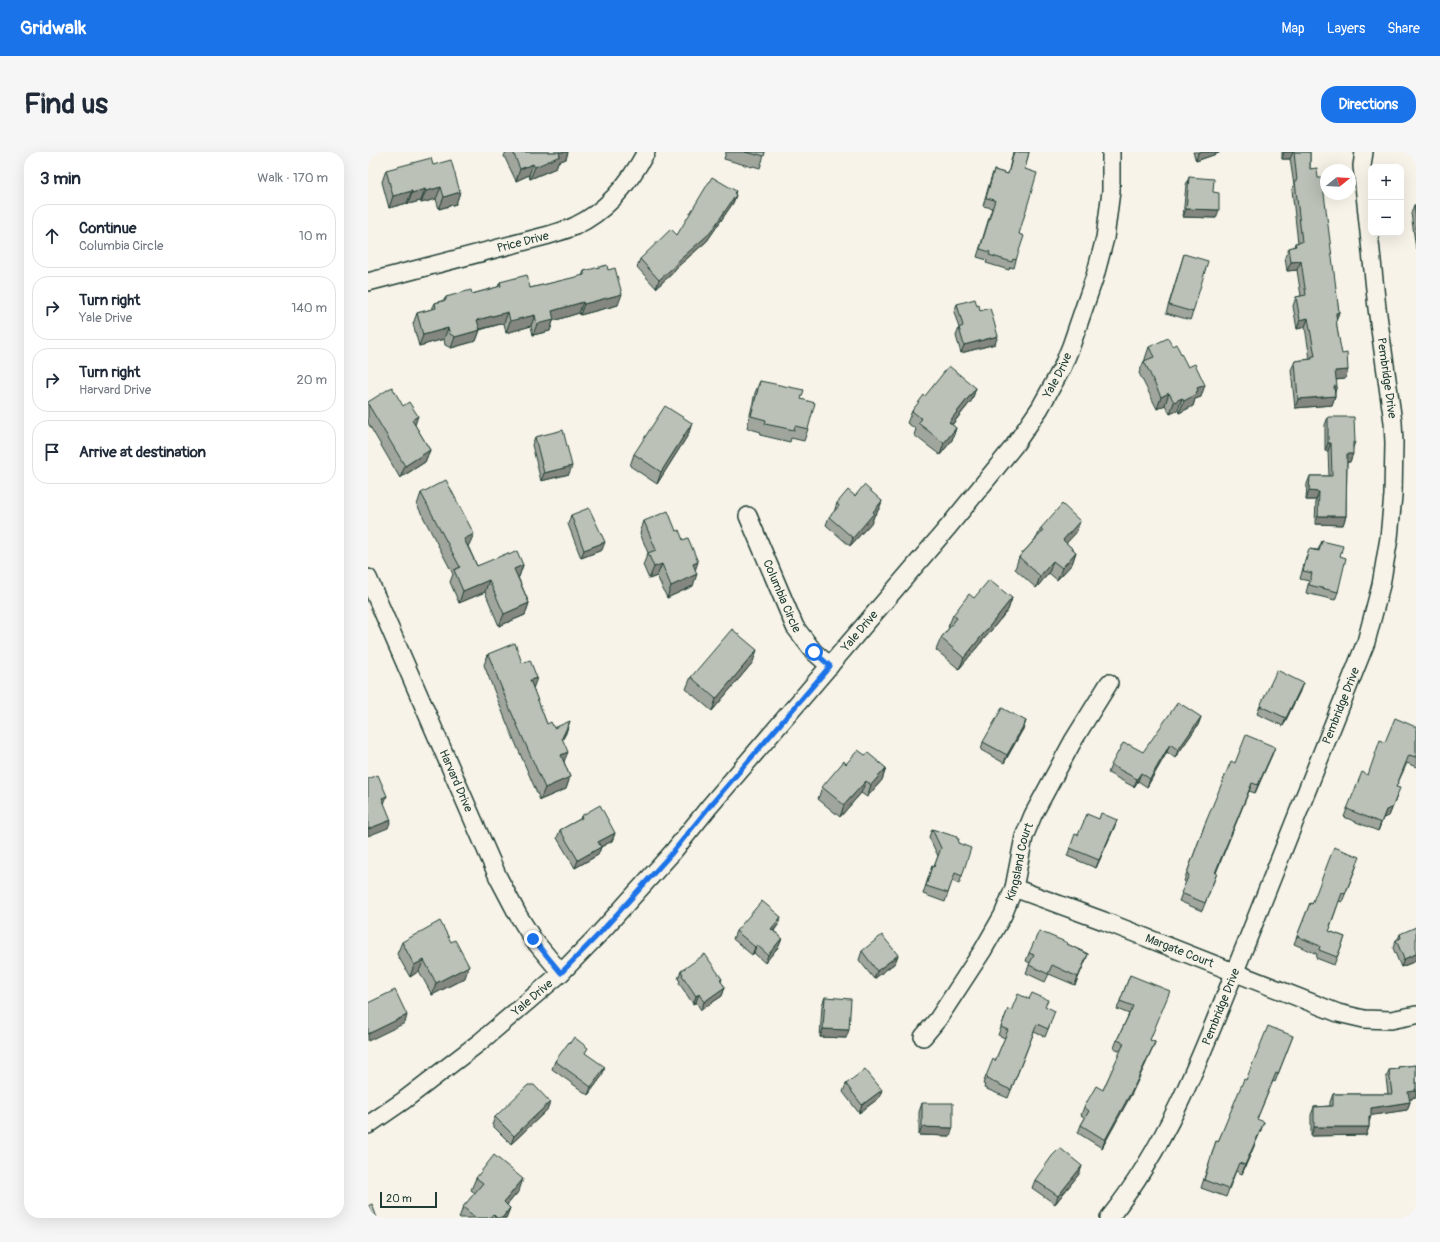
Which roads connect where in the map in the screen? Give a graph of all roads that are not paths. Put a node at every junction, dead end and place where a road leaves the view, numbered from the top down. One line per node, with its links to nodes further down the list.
1 (646, 152): 4 (street, Price Drive)
2 (1112, 152): 7 (street, Yale Drive)
3 (1364, 152): 11 (street, Pembridge Drive)
4 (368, 282)
5 (748, 516): 7 (street, Columbia Circle)
6 (368, 578): 10 (street, Harvard Drive)
7 (830, 666): 10 (street, Yale Drive)
8 (1109, 682): 9 (street, Kingsland Court)
9 (1014, 888): 11 (street, Margate Court); 13 (street, Kingsland Court)
10 (561, 973): 14 (street, Yale Drive)
11 (1234, 973): 12 (street, Margate Court); 15 (street, Pembridge Drive)
12 (1416, 1015)
13 (923, 1037)
14 (368, 1125)
15 (1109, 1218)

